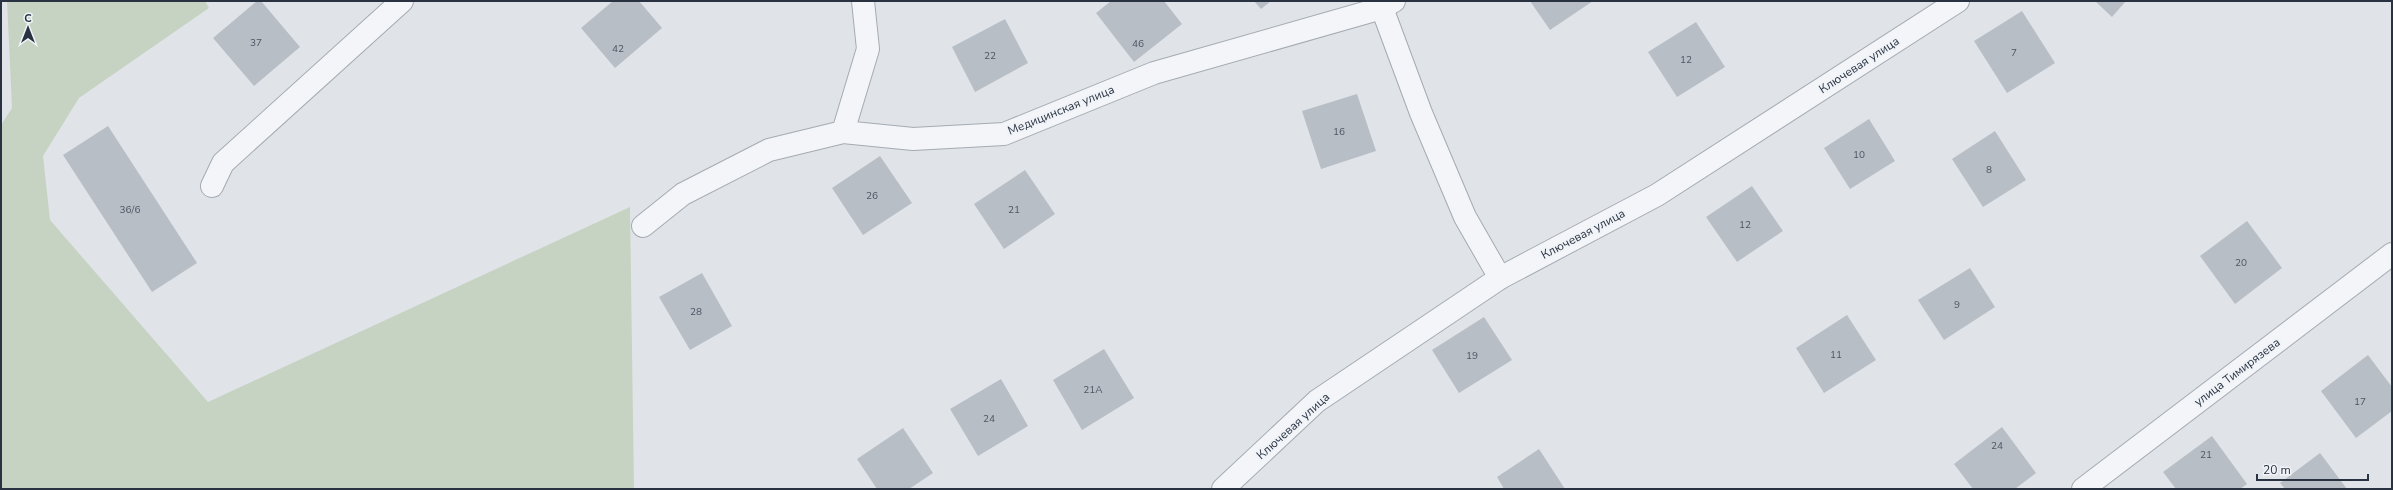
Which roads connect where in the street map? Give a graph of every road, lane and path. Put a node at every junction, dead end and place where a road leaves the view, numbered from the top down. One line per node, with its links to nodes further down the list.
1 (402, 1): 6 (street)
2 (863, 1): 5 (street)
3 (1958, 1): 9 (street, Ключевая улица)
4 (1388, 4): 5 (street, Медицинская улица); 9 (street)
5 (843, 132): 7 (street, Медицинская улица)
6 (212, 186)
7 (643, 226)
8 (2392, 254): 11 (street, улица Тимирязева)
9 (1500, 278): 10 (street, Ключевая улица)
10 (1223, 489)
11 (2082, 489)

